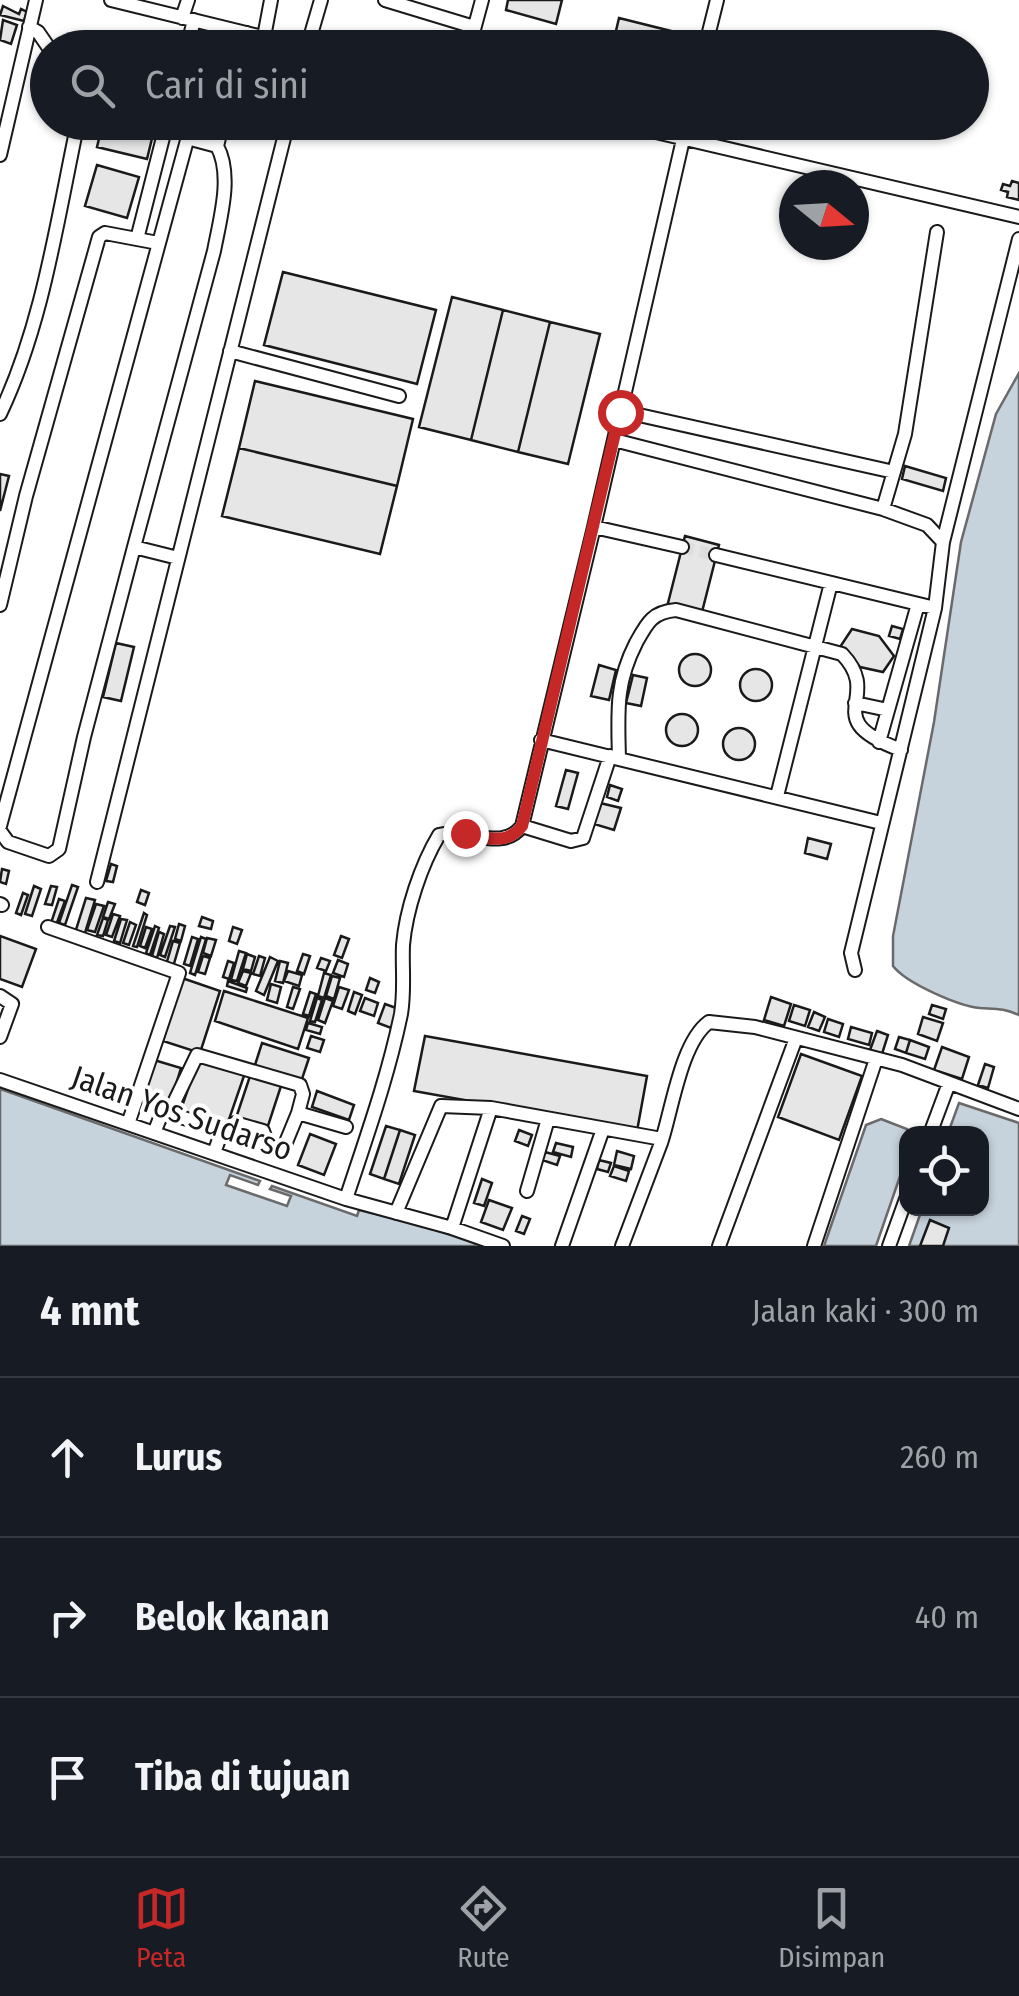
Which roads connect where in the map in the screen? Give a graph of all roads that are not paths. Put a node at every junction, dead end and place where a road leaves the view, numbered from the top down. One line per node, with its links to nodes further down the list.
1 (36, 0): 11 (street)
2 (111, 0): 9 (street)
3 (188, 0): 9 (street)
4 (271, 0): 17 (street)
5 (322, 0): 18 (street)
6 (386, 0): 12 (street)
7 (482, 0): 12 (street)
8 (717, 0): 20 (street)
9 (188, 19): 10 (street); 14 (street)
10 (220, 26): 15 (street); 16 (street)
11 (29, 27): 13 (street); 29 (street)
12 (474, 27): 19 (street)
13 (34, 30)
14 (188, 30)
15 (219, 30)
16 (235, 30)
17 (265, 30)
18 (313, 30)
19 (473, 30)
20 (710, 30)
21 (74, 140): 38 (street)
22 (162, 140): 32 (street)
23 (187, 140): 34 (street)
24 (195, 140): 28 (street)
25 (218, 140): 28 (street)
26 (283, 140): 35 (street)
27 (682, 140): 30 (street); 37 (street)
28 (217, 146): 44 (street)
29 (0, 155)
30 (1019, 217)
31 (937, 232): 40 (street)
32 (137, 239): 34 (street); 50 (street)
33 (1019, 240): 43 (street)
34 (158, 244): 62 (street)
35 (230, 351): 36 (street); 47 (street)
36 (399, 396)
37 (620, 412): 39 (street); 40 (street)
38 (0, 414)
39 (614, 440): 41 (street); 42 (street)
40 (894, 472): 41 (street)
41 (882, 510): 43 (street)
42 (594, 527): 45 (street); 55 (street)
43 (943, 542): 51 (street)
44 (134, 547): 47 (street); 62 (street)
45 (682, 548)
46 (716, 556): 48 (street)
47 (178, 558): 63 (street)
48 (830, 583): 49 (street); 52 (street)
49 (918, 604): 51 (street); 54 (street)
50 (0, 605)
51 (935, 608): 57 (street)
52 (815, 646): 53 (street); 58 (street); 59 (street)
53 (855, 703): 54 (street); 56 (street)
54 (888, 710): 56 (street)
55 (541, 740): 58 (street); 61 (street)
56 (879, 742): 57 (street)
57 (901, 750): 60 (street)
58 (615, 758): 59 (street); 61 (street)
59 (777, 796): 60 (street)
60 (881, 823): 65 (street)
61 (522, 826): 88 (street)
62 (0, 829)
63 (97, 882)
64 (48, 927): 77 (street)
65 (855, 970)
66 (0, 996): 67 (street)
67 (0, 1038)
68 (796, 1038): 69 (street); 83 (street); 95 (street)
69 (876, 1059): 71 (street); 96 (street)
70 (0, 1080): 77 (street, Jalan Yos Sudarso)
71 (949, 1083): 73 (street); 78 (street)
72 (491, 1108): 76 (street); 89 (street); 91 (street)
73 (1019, 1109)
74 (169, 1113): 75 (street); 81 (street); 82 (street)
75 (298, 1114): 79 (street); 84 (street)
76 (548, 1119): 80 (street); 87 (street)
77 (128, 1124): 82 (street, Jalan Yos Sudarso)
78 (933, 1126)
79 (346, 1127)
80 (603, 1128): 83 (street); 93 (street)
81 (224, 1131): 84 (street); 85 (street)
82 (154, 1133): 85 (street, Jalan Yos Sudarso)
83 (662, 1139): 94 (street)
84 (272, 1146): 86 (street)
85 (214, 1153): 86 (street, Jalan Yos Sudarso)
86 (268, 1172): 88 (street, Jalan Yos Sudarso)
87 (527, 1192)
88 (346, 1199): 89 (street, Jalan Yos Sudarso)
89 (396, 1213): 91 (street, Jalan Yos Sudarso)
90 (900, 1216): 97 (street)
91 (452, 1228): 92 (street, Jalan Yos Sudarso)
92 (503, 1246)
93 (562, 1246)
94 (622, 1246)
95 (719, 1246)
96 (814, 1246)
97 (889, 1246)

